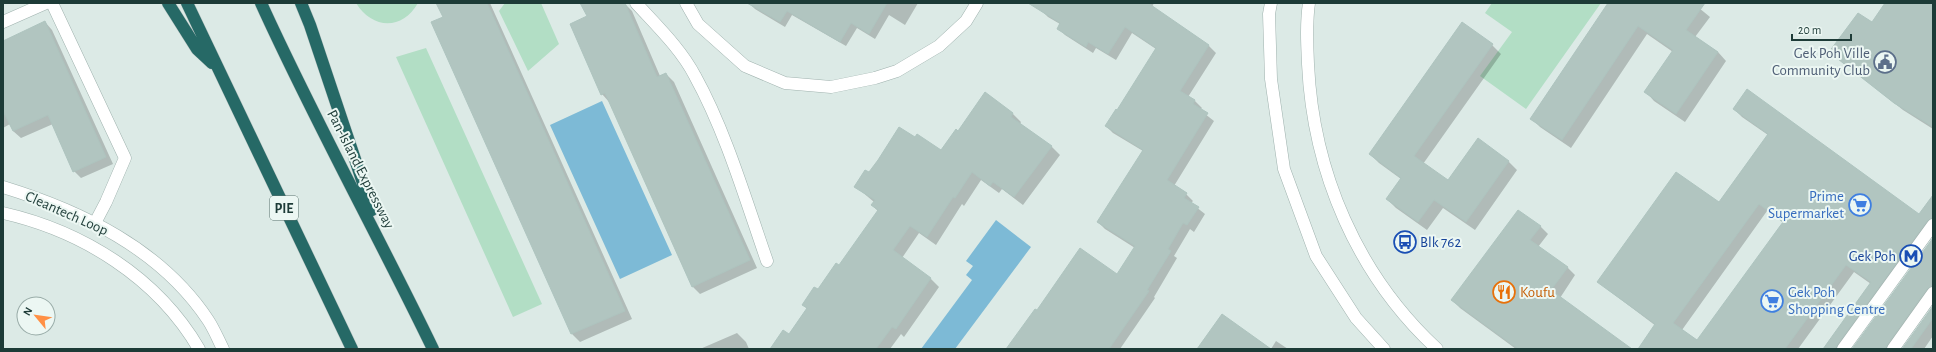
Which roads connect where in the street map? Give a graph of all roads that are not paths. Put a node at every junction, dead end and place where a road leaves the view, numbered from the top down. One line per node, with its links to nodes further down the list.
1 (46, 3): 12 (street)
2 (52, 3): 16 (street)
3 (168, 3): 13 (highway)
4 (187, 3): 13 (highway, PIE)
5 (261, 3): 18 (highway, Pan-Island Expressway)
6 (301, 3): 18 (highway)
7 (636, 3): 19 (street)
8 (686, 3): 9 (street)
9 (977, 3)
10 (1271, 3): 25 (street)
11 (1309, 3): 26 (street)
12 (3, 22)
13 (216, 66): 23 (highway, PIE)
14 (3, 187): 16 (street, Cleantech Loop)
15 (3, 213): 21 (street, Cleantech Loop)
16 (95, 223): 22 (street, Cleantech Loop)
17 (1933, 225): 27 (street)
18 (384, 248): 24 (highway, Pan-Island Expressway)
19 (767, 261)
20 (1933, 293): 28 (street)
21 (198, 349)
22 (223, 349)
23 (352, 349)
24 (433, 349)
25 (1384, 349)
26 (1438, 349)
27 (1843, 349)
28 (1893, 349)

